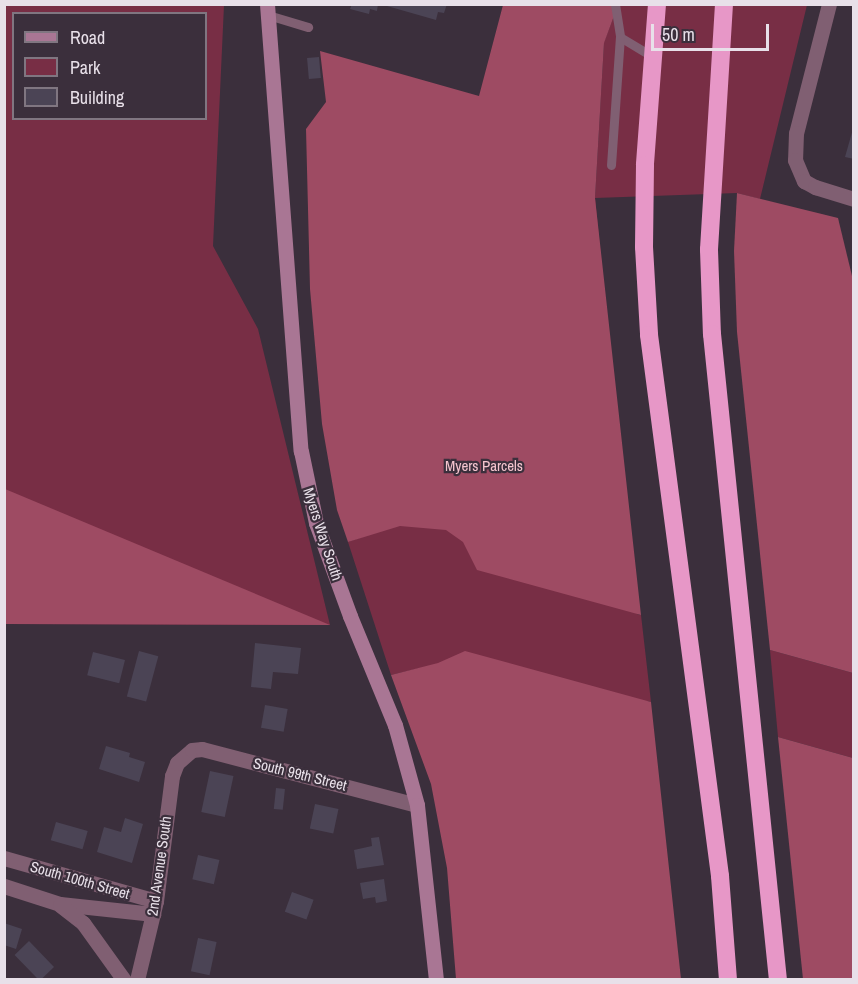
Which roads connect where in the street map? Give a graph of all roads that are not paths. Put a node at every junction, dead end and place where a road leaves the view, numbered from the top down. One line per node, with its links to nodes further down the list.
1 (615, 4): 7 (lane)
2 (657, 4): 8 (highway)
3 (724, 4): 21 (highway)
4 (829, 4): 10 (street)
5 (268, 10): 6 (lane); 12 (main road, Myers Way South)
6 (308, 27)
7 (620, 36): 8 (lane); 9 (lane)
8 (653, 57): 20 (highway)
9 (611, 165)
10 (854, 199)
11 (184, 755): 12 (street, South 99th Street); 16 (street, 2nd Avenue South)
12 (417, 805): 19 (main road, Myers Way South)
13 (4, 858): 16 (street, South 100th Street)
14 (4, 886): 15 (street, South 100th Street)
15 (60, 904): 16 (street, South 100th Street); 17 (street, South 100th Street)
16 (154, 907): 18 (street, 2nd Avenue South)
17 (124, 980)
18 (137, 980)
19 (436, 980)
20 (728, 980)
21 (778, 980)

